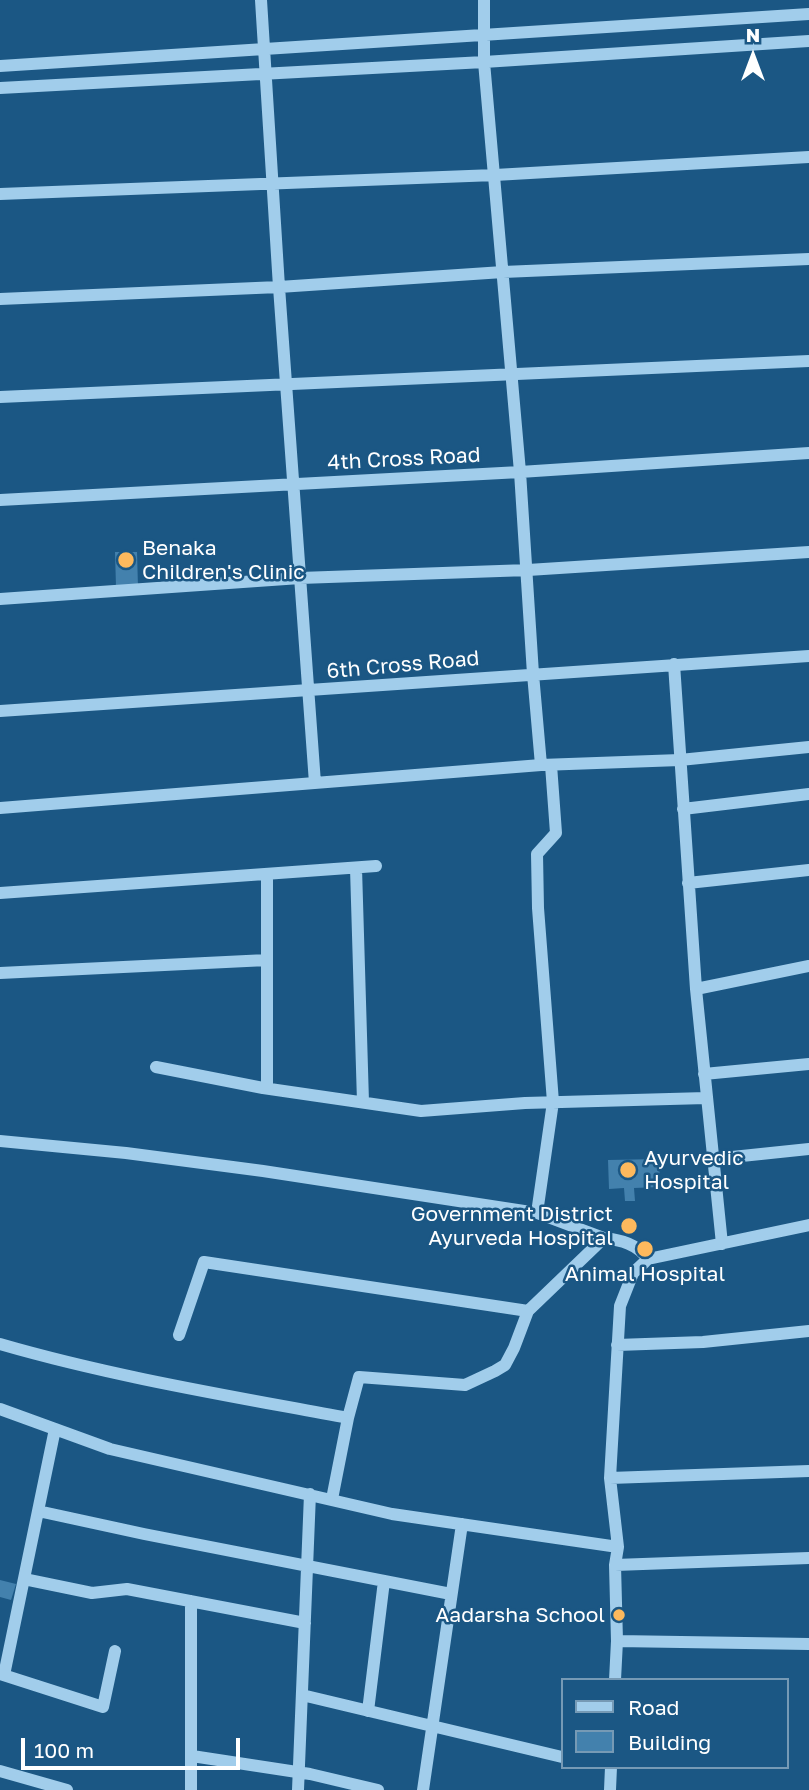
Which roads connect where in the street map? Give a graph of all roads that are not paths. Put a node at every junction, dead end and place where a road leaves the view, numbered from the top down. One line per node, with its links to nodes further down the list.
1 (261, 0): 6 (street)
2 (484, 0): 4 (street)
3 (809, 14): 4 (street)
4 (484, 35): 6 (street); 7 (street)
5 (809, 41): 7 (street)
6 (264, 48): 8 (street); 9 (street)
7 (484, 62): 9 (street); 12 (street)
8 (0, 66)
9 (265, 72): 10 (street); 13 (street)
10 (0, 88)
11 (809, 157): 12 (street)
12 (495, 175): 13 (street); 16 (street)
13 (273, 183): 14 (street); 17 (street)
14 (0, 194)
15 (809, 259): 16 (street)
16 (503, 272): 17 (street); 20 (street)
17 (279, 287): 18 (street); 21 (street)
18 (0, 299)
19 (809, 361): 20 (street)
20 (511, 373): 21 (street); 24 (street)
21 (287, 384): 22 (street); 25 (street)
22 (0, 397)
23 (809, 453): 24 (street, 4th Cross Road)
24 (520, 472): 25 (street, 4th Cross Road); 28 (street)
25 (294, 484): 26 (street, 4th Cross Road); 29 (street)
26 (0, 500)
27 (809, 552): 28 (street)
28 (527, 570): 29 (street); 33 (street)
29 (300, 578): 30 (street); 34 (street)
30 (0, 599)
31 (809, 656): 32 (street, 6th Cross Road)
32 (674, 664): 33 (street, 6th Cross Road); 37 (street)
33 (533, 674): 34 (street, 6th Cross Road); 38 (street)
34 (308, 692): 35 (street, 6th Cross Road); 39 (street)
35 (0, 711)
36 (809, 747): 37 (street)
37 (680, 760): 38 (street); 42 (street)
38 (546, 765): 39 (street); 59 (street)
39 (315, 783): 41 (street)
40 (809, 794): 42 (street)
41 (0, 807)
42 (683, 809): 47 (street)
43 (376, 866): 44 (street)
44 (356, 868): 46 (street); 58 (street)
45 (809, 870): 47 (street)
46 (267, 874): 48 (street); 49 (street)
47 (688, 883): 52 (street)
48 (0, 893)
49 (267, 960): 51 (street); 56 (street)
50 (809, 966): 52 (street)
51 (0, 974)
52 (696, 989): 55 (street)
53 (809, 1064): 55 (street)
54 (156, 1067): 56 (street)
55 (704, 1074): 57 (street)
56 (267, 1088): 58 (street)
57 (706, 1098): 59 (street); 62 (street)
58 (363, 1102): 59 (street)
59 (553, 1102): 63 (street)
60 (0, 1141): 63 (street)
61 (809, 1149): 62 (street)
62 (712, 1159): 66 (street)
63 (537, 1213): 65 (street)
64 (809, 1225): 66 (street)
65 (604, 1238): 67 (street); 68 (street)
66 (722, 1244): 67 (street)
67 (648, 1259): 72 (street)
68 (528, 1311): 70 (street); 74 (street)
69 (809, 1331): 72 (street)
70 (179, 1335)
71 (0, 1344): 74 (street)
72 (617, 1345): 77 (street)
73 (0, 1409): 75 (street)
74 (348, 1418): 79 (street)
75 (55, 1429): 78 (street); 80 (street)
76 (809, 1471): 77 (street)
77 (610, 1478): 82 (street)
78 (310, 1494): 79 (street); 84 (street)
79 (332, 1499): 81 (street)
80 (38, 1511): 84 (street); 86 (street)
81 (462, 1524): 82 (street); 88 (street)
82 (618, 1547): 85 (street)
83 (809, 1558): 85 (street)
84 (307, 1565): 87 (street); 90 (street)
85 (615, 1565): 91 (street)
86 (24, 1579): 89 (street); 94 (street)
87 (384, 1581): 88 (street); 97 (street)
88 (452, 1594): 98 (street)
89 (191, 1601): 90 (street); 99 (street)
90 (305, 1623): 96 (street)
91 (617, 1641): 92 (street); 95 (street)
92 (809, 1644)
93 (115, 1651): 94 (street)
94 (2, 1674)
95 (615, 1678)
96 (302, 1695): 97 (street); 103 (street)
97 (368, 1711): 98 (street)
98 (432, 1727): 100 (street); 108 (street)
99 (192, 1756): 103 (street); 105 (street)
100 (560, 1757)
101 (609, 1769): 109 (street)
102 (0, 1771): 104 (street)
103 (299, 1772): 106 (street); 107 (street)
104 (62, 1789)
105 (191, 1790)
106 (298, 1790)
107 (378, 1790)
108 (423, 1790)
109 (610, 1790)

